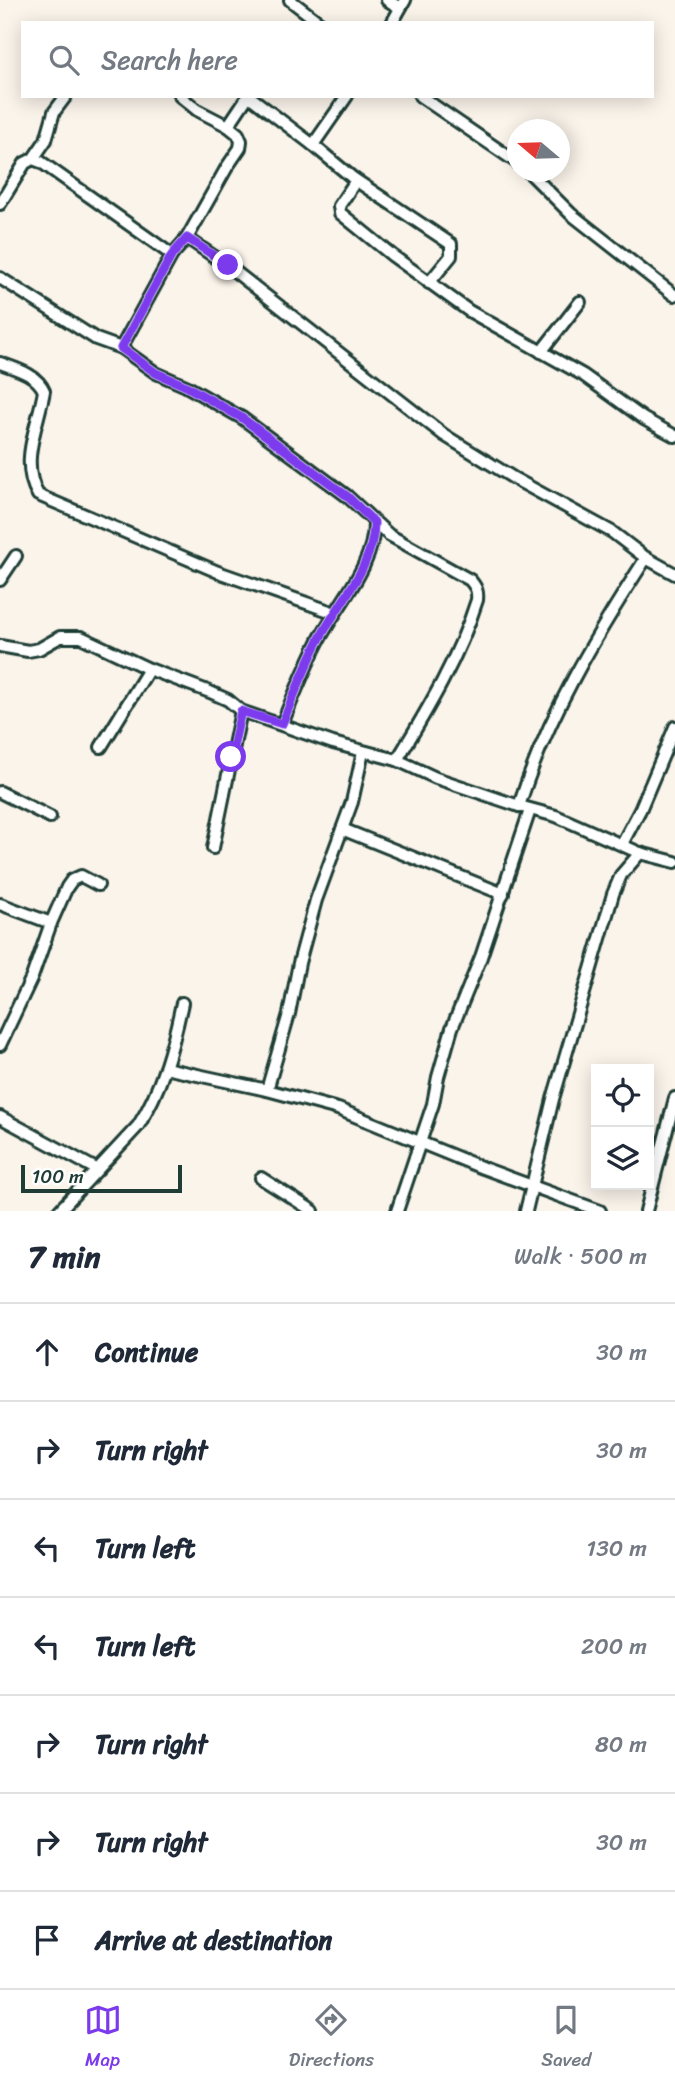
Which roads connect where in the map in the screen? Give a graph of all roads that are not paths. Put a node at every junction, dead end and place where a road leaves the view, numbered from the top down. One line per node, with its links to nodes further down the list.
1 (290, 0): 4 (street)
2 (387, 0): 3 (street)
3 (403, 4): 5 (street)
4 (317, 21)
5 (393, 21)
6 (64, 98): 15 (street)
7 (182, 98): 12 (street)
8 (247, 98): 12 (street)
9 (251, 98): 13 (street)
10 (346, 98): 13 (street)
11 (423, 98): 14 (street)
12 (228, 126): 19 (street)
13 (313, 145): 16 (street)
14 (507, 156)
15 (33, 159): 18 (street); 20 (street)
16 (354, 179): 22 (street); 22 (street)
17 (540, 182): 23 (street)
18 (0, 204)
19 (187, 238): 20 (street); 31 (street)
20 (172, 255): 25 (street)
21 (0, 278): 25 (street)
22 (429, 283): 26 (street)
23 (674, 295)
24 (580, 302): 26 (street)
25 (121, 348): 29 (street)
26 (541, 352): 28 (street)
27 (0, 363): 34 (street)
28 (675, 436)
29 (374, 522): 34 (street); 42 (street)
30 (16, 555): 33 (street)
31 (646, 558): 32 (street); 44 (street)
32 (675, 574)
33 (0, 580)
34 (335, 613): 38 (street)
35 (0, 646): 36 (street)
36 (149, 669): 37 (street); 40 (street)
37 (241, 711): 38 (street); 48 (street)
38 (282, 724): 41 (street)
39 (675, 727): 47 (street)
40 (101, 747)
41 (363, 752): 42 (street); 46 (street)
42 (397, 760): 44 (street)
43 (0, 792): 45 (street)
44 (524, 808): 47 (street); 52 (street)
45 (50, 817)
46 (342, 829): 52 (street); 58 (street)
47 (622, 844): 49 (street)
48 (213, 848)
49 (640, 853): 50 (street); 64 (street)
50 (675, 862)
51 (99, 885): 54 (street)
52 (503, 894): 61 (street)
53 (0, 904): 54 (street)
54 (51, 923): 56 (street)
55 (182, 1003): 57 (street)
56 (0, 1045)
57 (165, 1068): 58 (street); 62 (street)
58 (267, 1090): 61 (street)
59 (675, 1098): 70 (street)
60 (0, 1117): 62 (street)
61 (420, 1143): 64 (street); 67 (street)
62 (96, 1169): 65 (street)
63 (261, 1178): 66 (street)
64 (532, 1186): 68 (street); 69 (street)
65 (59, 1211)
66 (313, 1211)
67 (397, 1211)
68 (526, 1211)
69 (600, 1211)
70 (646, 1211)

